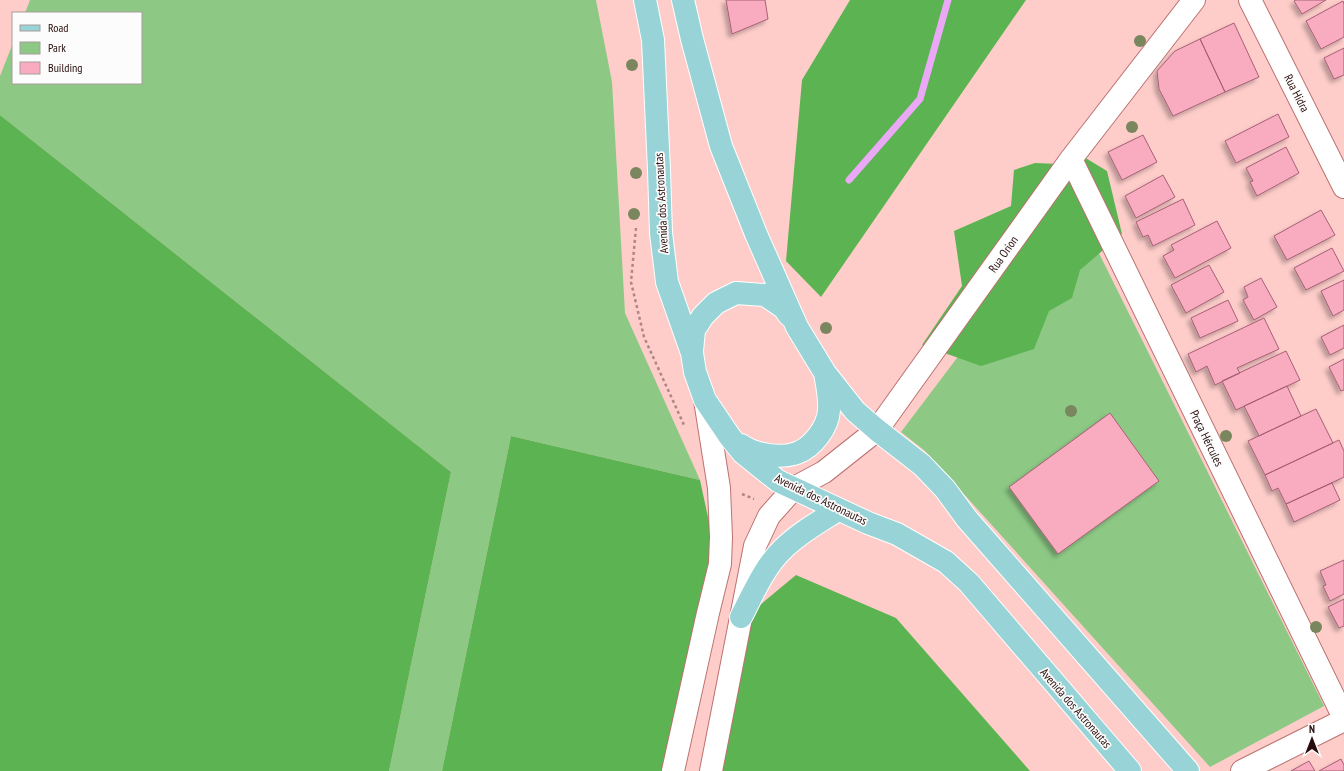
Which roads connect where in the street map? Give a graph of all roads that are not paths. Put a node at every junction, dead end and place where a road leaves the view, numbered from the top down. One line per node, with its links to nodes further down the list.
1 (645, 0): 8 (main road, Avenida dos Astronautas)
2 (683, 0): 7 (main road)
3 (1194, 0): 5 (street, Rua Orion)
4 (1250, 0): 6 (street, Rua Hidra)
5 (1071, 159): 11 (street, Rua Orion); 16 (street, Praça Hércules)
6 (1344, 187)
7 (797, 327): 8 (main road); 9 (main road)
8 (692, 353): 10 (main road, Avenida dos Astronautas)
9 (825, 373): 11 (main road); 12 (main road)
10 (705, 400): 12 (main road, Avenida dos Astronautas); 17 (street)
11 (877, 430): 13 (street, Rua Orion); 20 (main road)
12 (730, 437): 13 (main road, Avenida dos Astronautas)
13 (794, 488): 14 (main road, Avenida dos Astronautas); 15 (street, Rua Orion)
14 (838, 510): 15 (main road); 19 (main road, Avenida dos Astronautas)
15 (741, 617): 18 (street, Rua Orion)
16 (1344, 719): 21 (street)
17 (673, 771)
18 (711, 771)
19 (1130, 771)
20 (1188, 771)
21 (1242, 771)

